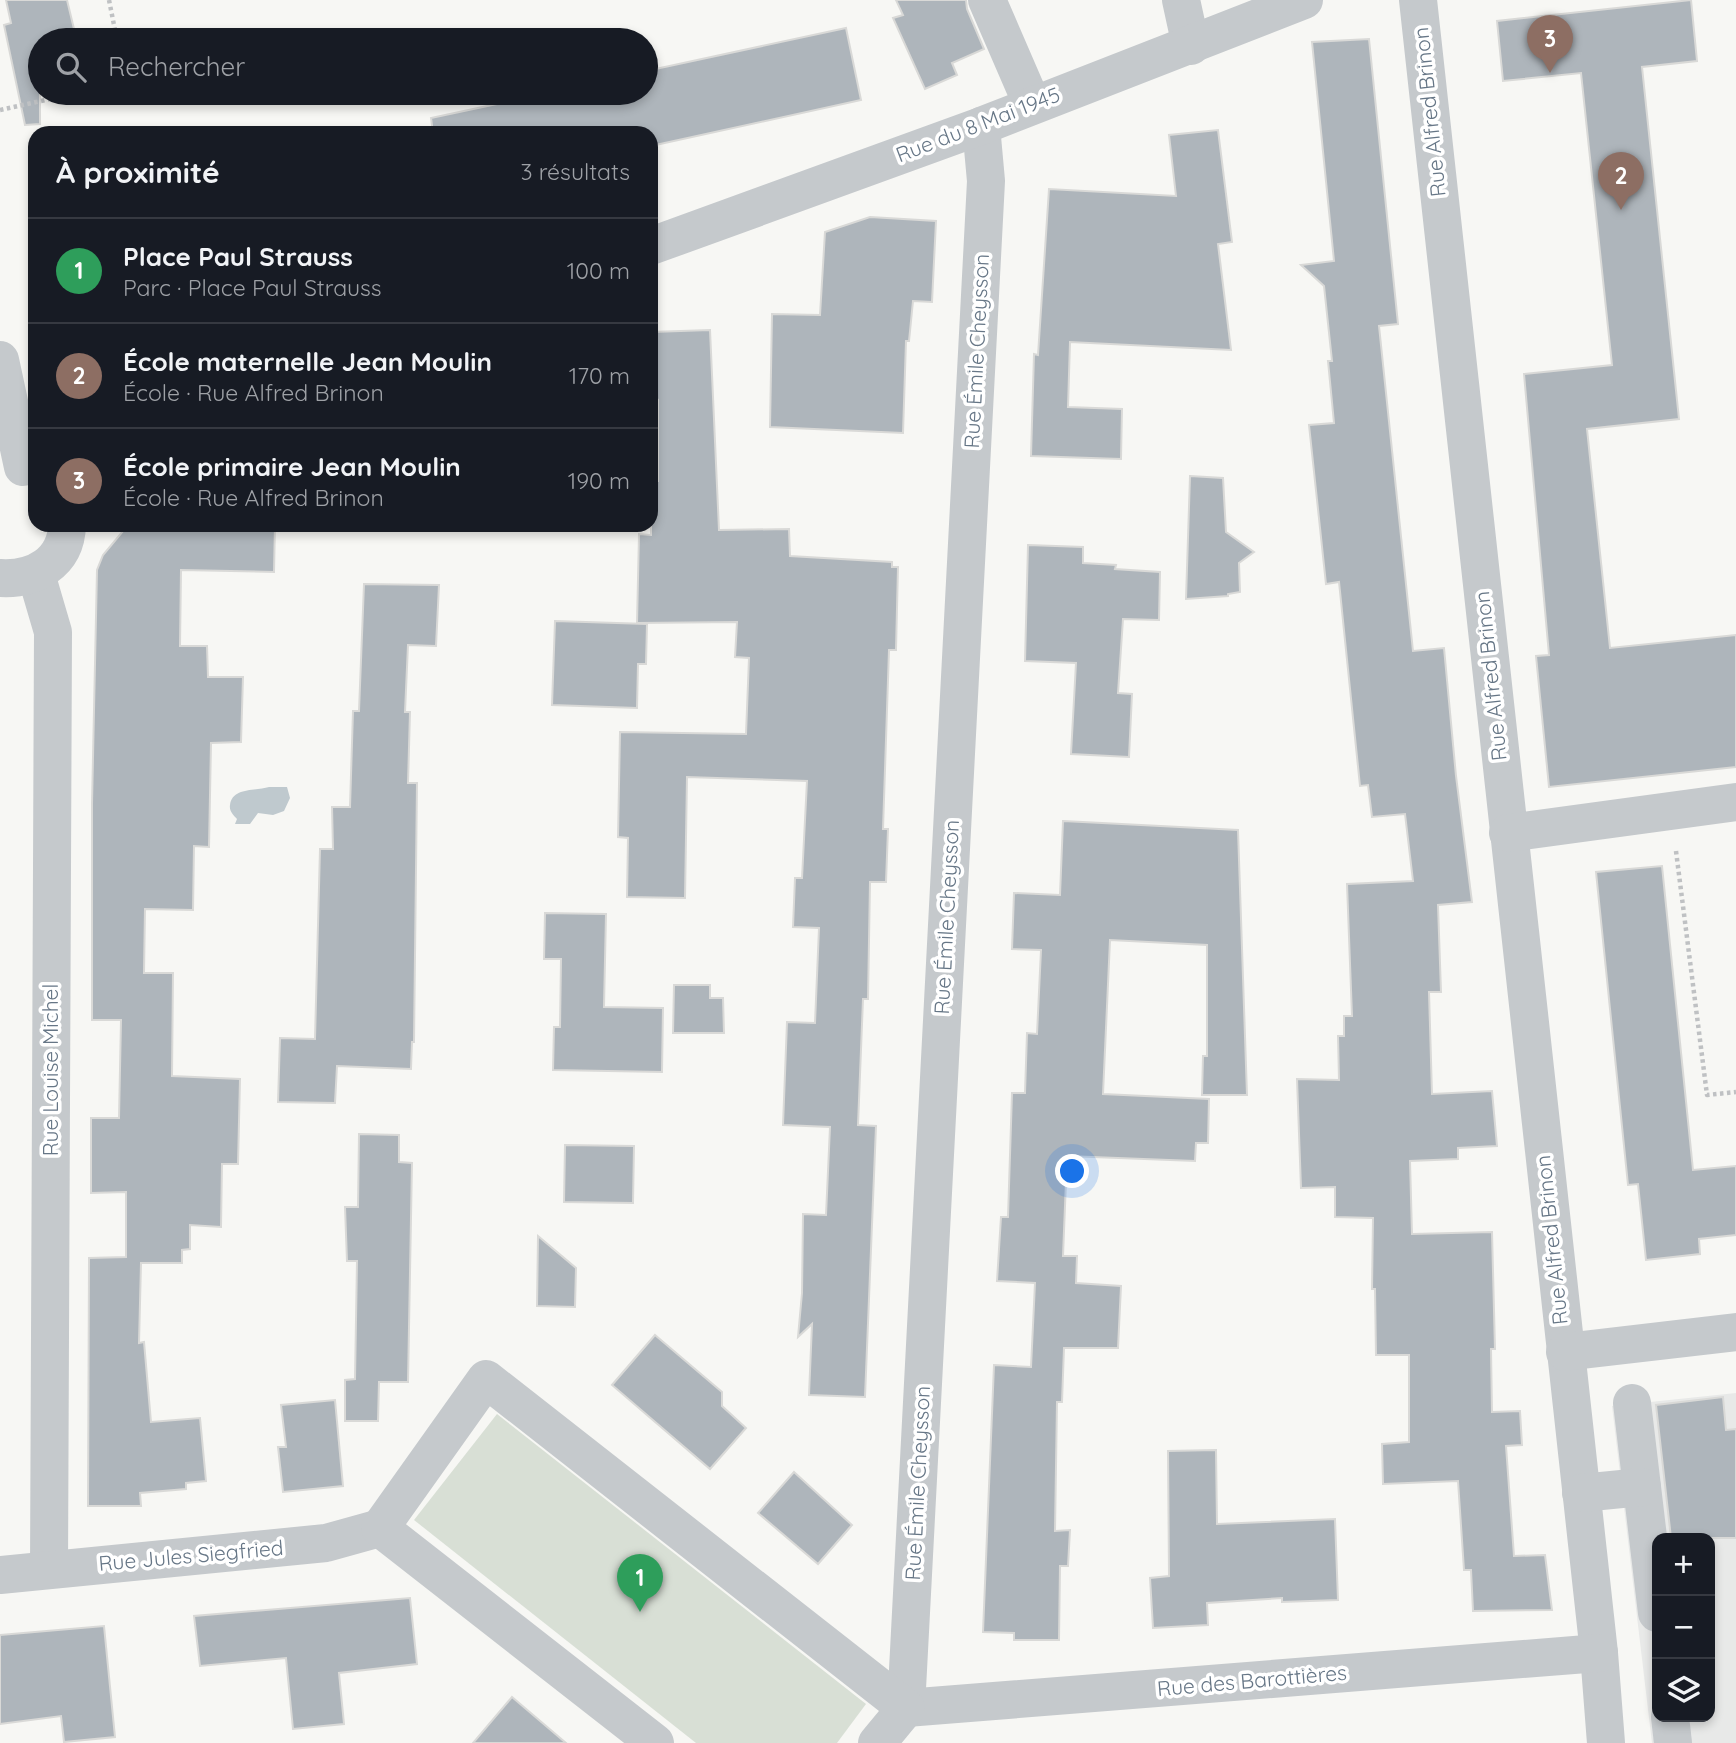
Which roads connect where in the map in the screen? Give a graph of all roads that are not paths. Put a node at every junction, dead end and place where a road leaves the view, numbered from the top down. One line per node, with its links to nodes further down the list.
1 (987, 0): 6 (street)
2 (1181, 0): 5 (street)
3 (1304, 0): 5 (street, Rue du 8 Mai 1945)
4 (1418, 0): 14 (street, Rue Alfred Brinon)
5 (1191, 46): 6 (street, Rue du 8 Mai 1945)
6 (1032, 104): 7 (street, Rue du 8 Mai 1945)
7 (981, 126): 8 (street, Rue du 8 Mai 1945); 25 (street, Rue Émile Cheysson)
8 (658, 243)
9 (0, 359): 10 (street)
10 (19, 468)
11 (66, 532): 12 (street)
12 (18, 576): 21 (street, Rue Louise Michel)
13 (1736, 802): 14 (street)
14 (1508, 833): 16 (street, Rue Alfred Brinon)
15 (1736, 1332): 16 (street, Rue Alfred Brinon)
16 (1565, 1352): 19 (street, Rue Alfred Brinon)
17 (1632, 1404): 18 (street)
18 (1642, 1488): 19 (street); 23 (street)
19 (1581, 1493): 24 (street, Rue Alfred Brinon)
20 (380, 1528): 21 (street, Rue Jules Siegfried); 25 (street); 27 (street)
21 (49, 1570): 22 (street, Rue Jules Siegfried)
22 (0, 1575)
23 (1655, 1596)
24 (1599, 1653): 25 (street, Rue des Barottières); 29 (street, Rue Alfred Brinon)
25 (906, 1708): 28 (street)
26 (1671, 1722): 30 (street)
27 (655, 1743)
28 (877, 1743)
29 (1606, 1743)
30 (1673, 1743)

